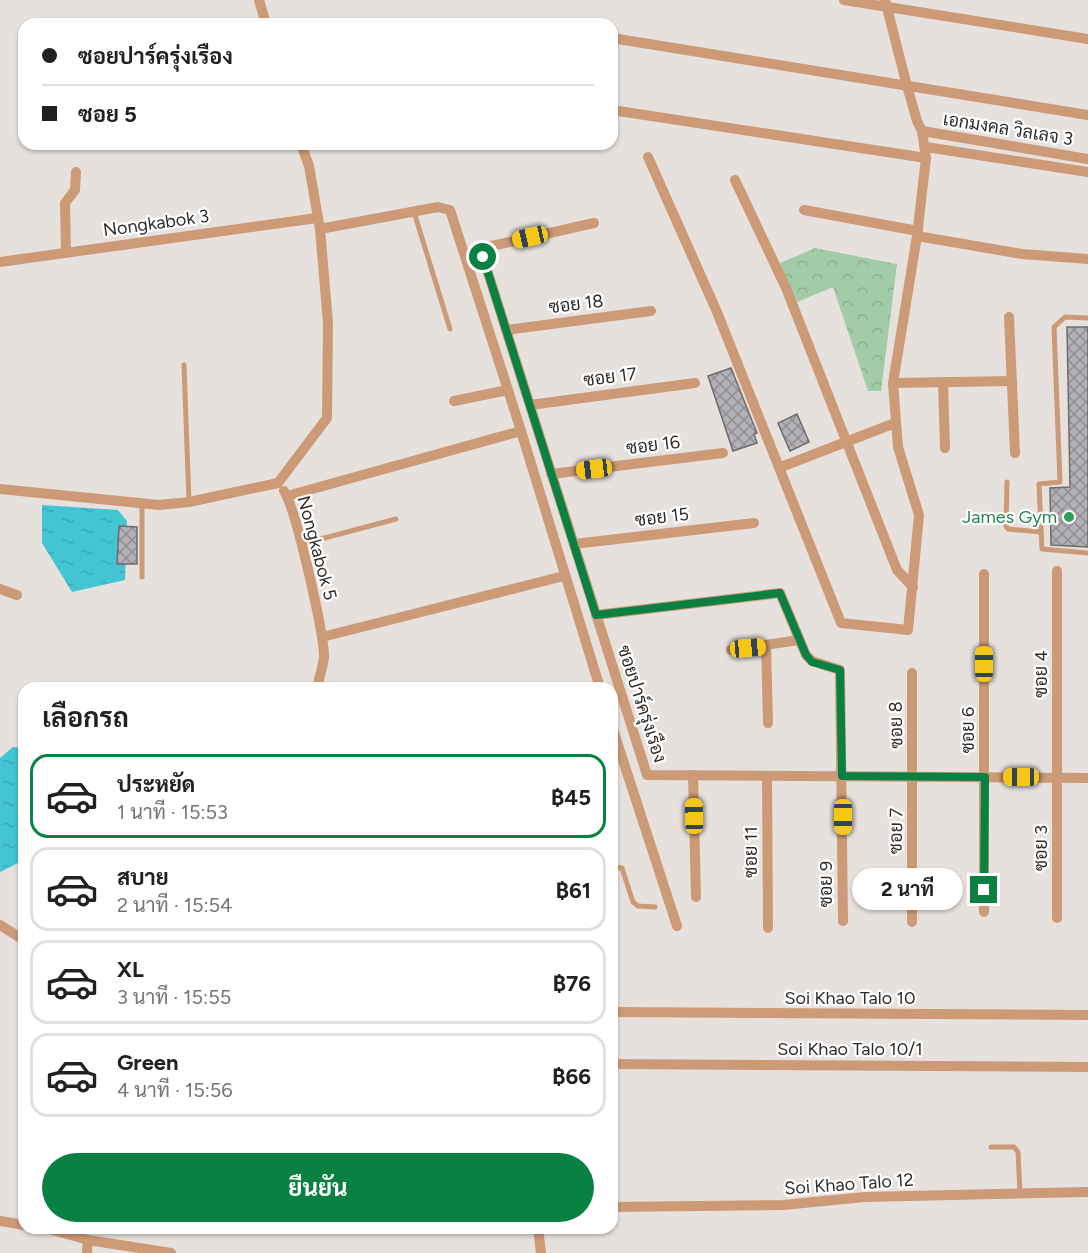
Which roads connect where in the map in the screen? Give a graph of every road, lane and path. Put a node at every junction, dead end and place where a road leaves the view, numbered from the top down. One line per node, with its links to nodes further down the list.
1 (259, 0): 4 (street)
2 (844, 0): 3 (street)
3 (886, 3): 6 (street); 7 (street)
4 (264, 18)
5 (618, 39): 7 (street)
6 (1088, 39)
7 (907, 86): 9 (street); 10 (street)
8 (618, 111): 12 (street, เอกมงคล วิลเลจ 3)
9 (1088, 115)
10 (922, 131): 12 (street); 14 (street, เอกมงคล วิลเลจ 3)
11 (303, 150): 20 (street)
12 (926, 153): 16 (street, เอกมงคล วิลเลจ 3); 22 (street)
13 (648, 157): 45 (street)
14 (1088, 159)
15 (76, 172): 23 (street)
16 (1088, 172)
17 (735, 180): 41 (street)
18 (804, 210): 22 (street)
19 (414, 212): 20 (street, Nongkabok 3); 29 (lane); 36 (street, Nongkabok 3)
20 (319, 223): 23 (street, Nongkabok 3); 48 (street)
21 (594, 223): 30 (street, ซอยปาร์ครุ่งเรือง)
22 (917, 233): 24 (street); 35 (street)
23 (66, 252): 25 (street, Nongkabok 3)
24 (1088, 259)
25 (0, 262)
26 (651, 312): 30 (street, ซอย 18)
27 (1009, 316): 32 (street)
28 (1088, 318): 55 (lane)
29 (450, 329)
30 (506, 330): 38 (street, ซอยปาร์ครุ่งเรือง)
31 (184, 365): 51 (lane)
32 (1012, 381): 33 (street); 44 (street)
33 (943, 382): 35 (street); 42 (street)
34 (695, 383): 38 (street, ซอย 17)
35 (893, 383): 39 (street)
36 (508, 390): 37 (street); 40 (street)
37 (454, 401)
38 (530, 405): 46 (street, ซอยปาร์ครุ่งเรือง)
39 (895, 423): 41 (street); 63 (street)
40 (521, 432): 50 (street); 61 (street)
41 (848, 440): 45 (street); 63 (street)
42 (945, 448)
43 (723, 453): 46 (street, ซอย 16)
44 (1015, 453)
45 (781, 467): 63 (street)
46 (551, 474): 57 (street, ซอยปาร์ครุ่งเรือง)
47 (1007, 482): 55 (lane)
48 (278, 483): 50 (street, Nongkabok 5); 51 (street, Nongkabok 5)
49 (0, 489): 52 (street, Nongkabok 5)
50 (287, 496): 56 (street, Nongkabok 5)
51 (189, 502): 52 (street, Nongkabok 5)
52 (142, 503): 62 (lane)
53 (396, 519): 56 (lane)
54 (754, 523): 57 (street, ซอย 15)
55 (1041, 532): 58 (lane)
56 (301, 544): 67 (street, Nongkabok 5)
57 (574, 544): 66 (street, ซอยปาร์ครุ่งเรือง)
58 (1088, 553)
59 (1057, 571): 83 (street, ซอย 4)
60 (984, 574): 82 (street, ซอย 6)
61 (564, 576): 67 (street); 73 (street)
62 (142, 577)
63 (914, 587)
64 (0, 589): 65 (street)
65 (17, 595)
66 (596, 615): 68 (street); 74 (street, ซอยปาร์ครุ่งเรือง)
67 (322, 638): 72 (street, Nongkabok 5)
68 (799, 640): 69 (street); 80 (street, ซอย 9)
69 (766, 646): 70 (street); 76 (street)
70 (731, 650)
71 (912, 673): 81 (street, ซอย 8)
72 (318, 682)
73 (598, 682)
74 (617, 682)
75 (618, 684): 78 (street, ซอยปาร์ครุ่งเรือง)
76 (768, 723)
77 (618, 758): 93 (street)
78 (693, 775): 79 (street, ซอยปาร์ครุ่งเรือง); 86 (street)
79 (767, 776): 80 (street, ซอยปาร์ครุ่งเรือง); 94 (street, ซอย 11)
80 (842, 776): 81 (street, ซอยปาร์ครุ่งเรือง); 90 (street, ซอย 9)
81 (914, 777): 82 (street, ซอยปาร์ครุ่งเรือง); 91 (street, ซอย 7)
82 (985, 777): 83 (street, ซอยปาร์ครุ่งเรือง); 88 (street, ซอย 6)
83 (1058, 777): 84 (street, ซอยปาร์ครุ่งเรือง); 89 (street, ซอย 3)
84 (1088, 778)
85 (618, 868): 87 (lane)
86 (696, 897)
87 (655, 907)
88 (984, 912)
89 (1057, 918)
90 (843, 921)
91 (912, 922)
92 (0, 925): 95 (street)
93 (677, 926)
94 (768, 928)
95 (18, 936)
96 (618, 1012): 97 (street, Soi Khao Talo 10)
97 (1088, 1014)
98 (618, 1064): 99 (street, Soi Khao Talo 10/1)
99 (1088, 1067)
100 (992, 1147): 102 (lane)
101 (1088, 1192): 102 (street, Soi Khao Talo 12)
102 (1020, 1194): 103 (street, Soi Khao Talo 12)
103 (618, 1207)
104 (0, 1221): 105 (street)
105 (18, 1224)
106 (67, 1234): 108 (street)
107 (539, 1234): 111 (street)
108 (88, 1240): 109 (street); 110 (street)
109 (87, 1253)
110 (171, 1253)
111 (541, 1253)

